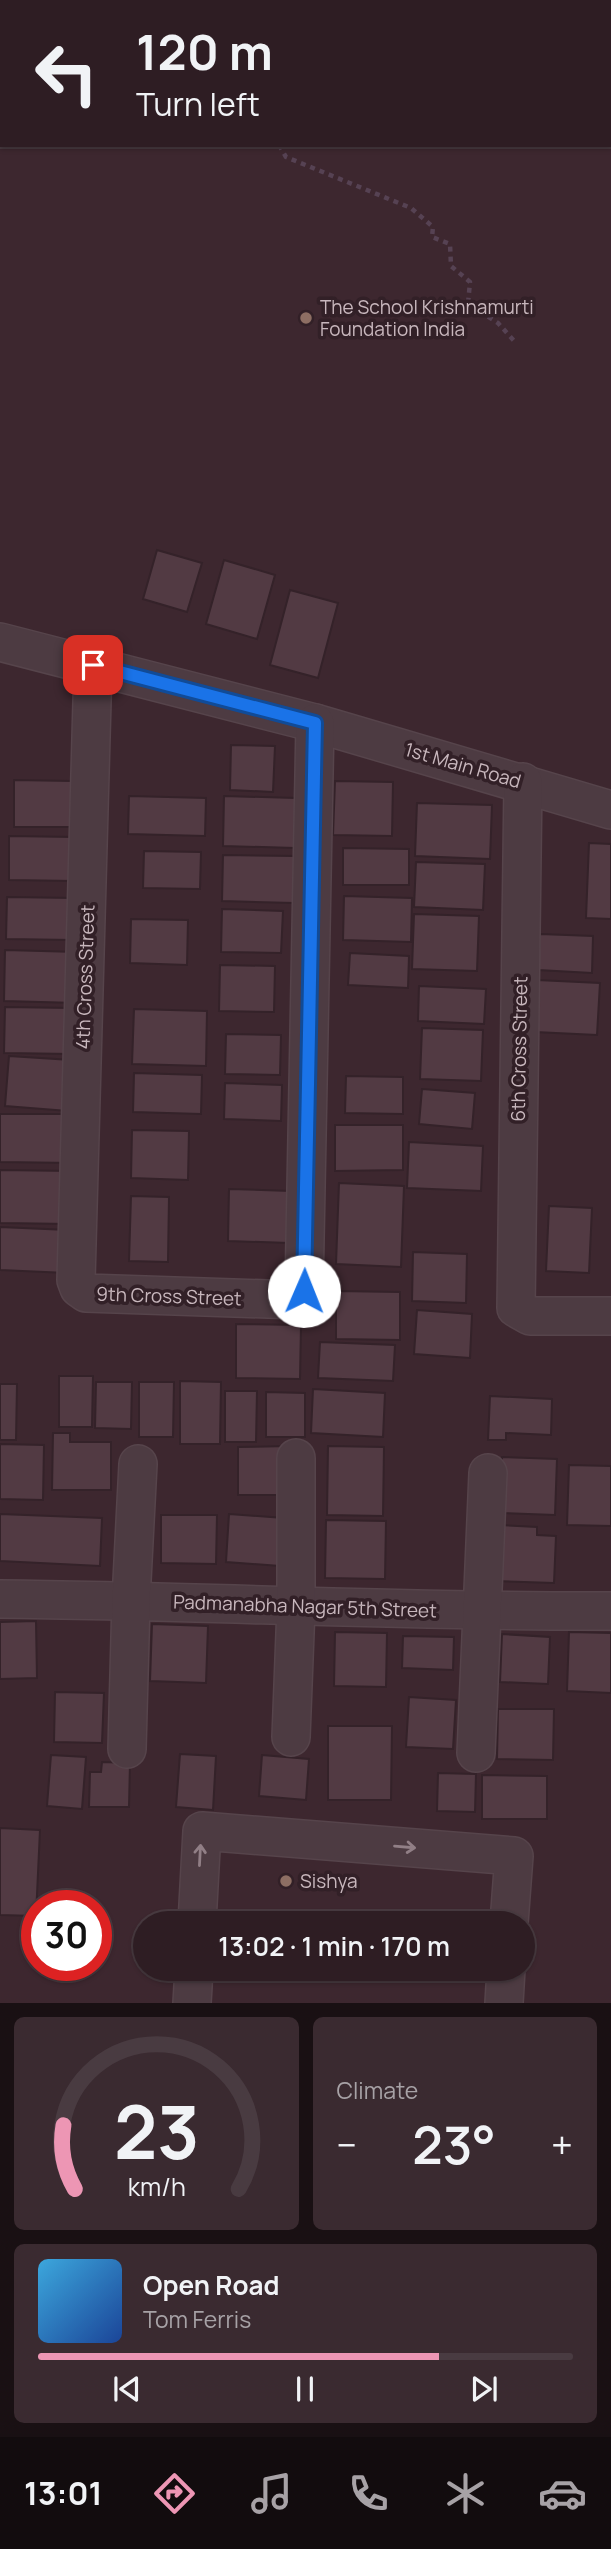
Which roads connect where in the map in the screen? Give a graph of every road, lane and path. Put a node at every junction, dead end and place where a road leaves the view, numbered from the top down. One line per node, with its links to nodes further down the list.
1 (280, 147): 2 (path)
2 (515, 342)
3 (0, 642): 4 (street, 1st Main Road)
4 (93, 665): 5 (street, 1st Main Road); 8 (street, 4th Cross Street)
5 (315, 723): 6 (street, 1st Main Road); 8 (street, 9th Cross Street)
6 (523, 782): 7 (street, 1st Main Road); 9 (street, 6th Cross Street)
7 (611, 810)
8 (79, 1288)
9 (611, 1316)
10 (296, 1458): 15 (street)
11 (138, 1464): 14 (street)
12 (488, 1473): 17 (street)
13 (0, 1599): 14 (street, Padmanabha Nagar 5th Street)
14 (131, 1600): 15 (street, Padmanabha Nagar 5th Street); 19 (street)
15 (296, 1607): 17 (street, Padmanabha Nagar 5th Street); 18 (street)
16 (611, 1611): 17 (street, Padmanabha Nagar 5th Street)
17 (483, 1612): 20 (street)
18 (291, 1737)
19 (127, 1749)
20 (476, 1753)
21 (198, 1911): 22 (street, one-way to 22)
22 (510, 1911)
23 (193, 1981): 25 (street)
24 (505, 1981): 26 (street)
25 (192, 2003)
26 (503, 2003)

